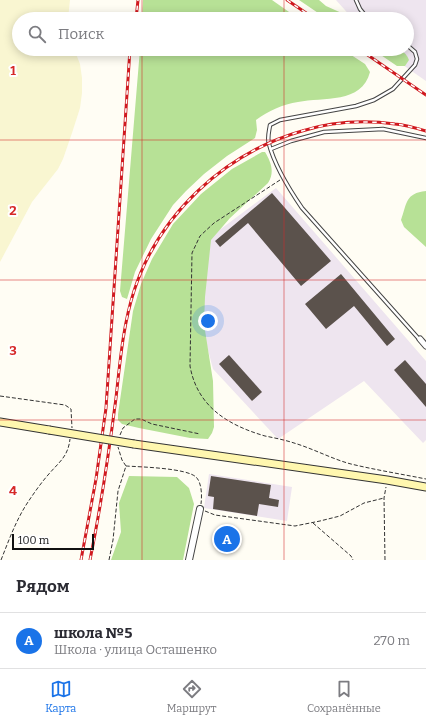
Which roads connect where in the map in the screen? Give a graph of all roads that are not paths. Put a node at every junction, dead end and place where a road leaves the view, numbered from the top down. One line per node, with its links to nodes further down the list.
1 (356, 0): 2 (lane)
2 (362, 12)
3 (414, 51): 5 (lane)
4 (426, 138): 5 (lane)
5 (271, 149): 6 (lane)
6 (420, 339): 7 (street)
7 (426, 346)
8 (0, 422): 9 (main road, bridge)
9 (426, 487)
10 (200, 509): 11 (street)
11 (189, 560)

